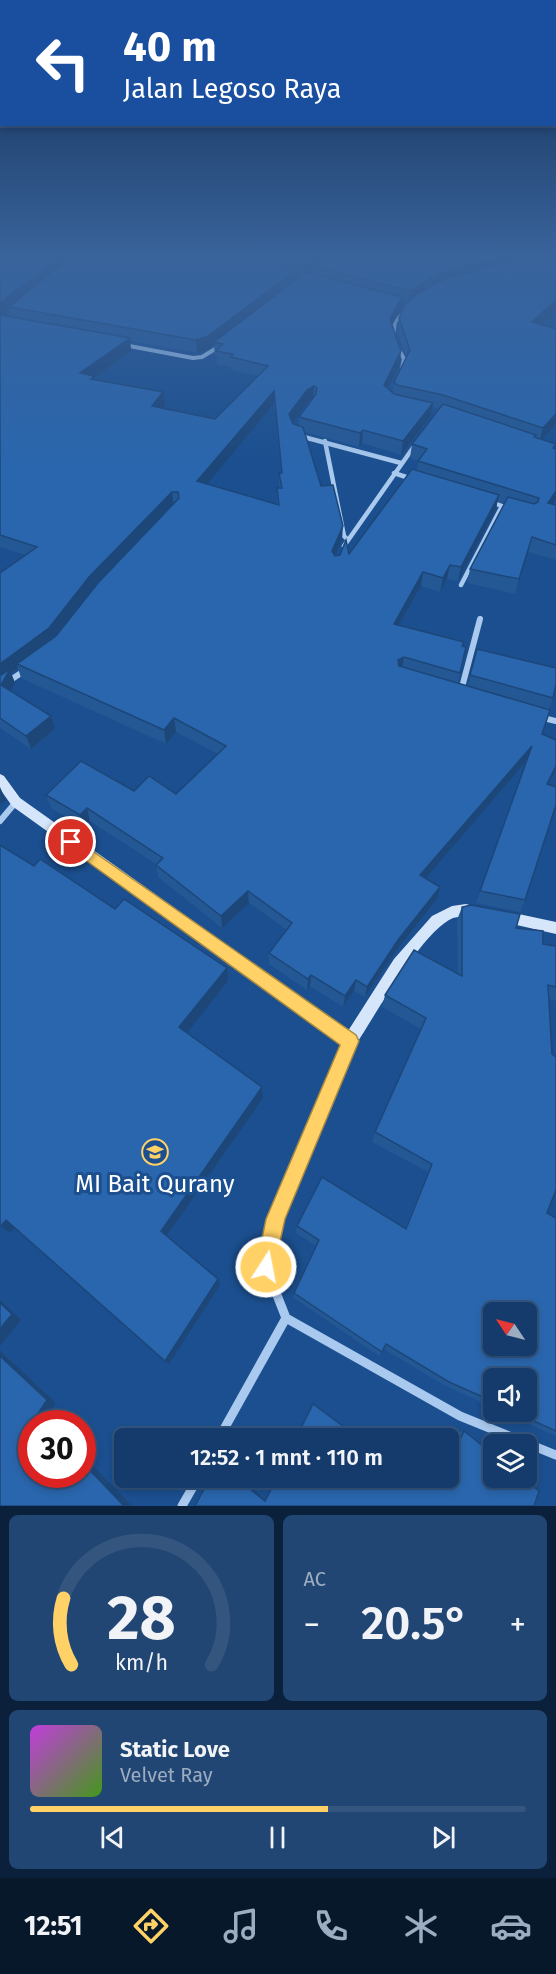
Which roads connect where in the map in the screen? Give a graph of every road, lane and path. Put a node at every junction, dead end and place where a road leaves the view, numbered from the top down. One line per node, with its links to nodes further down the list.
1 (394, 325): 4 (street)
2 (228, 340): 3 (street)
3 (115, 343)
4 (398, 376)
5 (293, 432): 6 (street)
6 (325, 441): 8 (street); 14 (street)
7 (418, 441): 8 (street)
8 (401, 463): 9 (street)
9 (394, 473): 10 (street); 14 (street)
10 (416, 480)
11 (481, 499): 12 (street)
12 (502, 506): 13 (street); 16 (street)
13 (512, 508)
14 (347, 539): 15 (street)
15 (343, 548)
16 (461, 585)
17 (480, 619): 21 (street)
18 (32, 664): 19 (street)
19 (0, 687)
20 (450, 691): 21 (street)
21 (460, 694): 22 (street)
22 (471, 698)
23 (529, 714): 24 (street)
24 (556, 721)
25 (0, 779): 26 (street)
26 (16, 802): 27 (street); 29 (street)
27 (0, 821)
28 (556, 928): 29 (street)
29 (350, 1041): 30 (street)
30 (286, 1318): 31 (street); 32 (street)
31 (225, 1428)
32 (556, 1455)
33 (192, 1488): 34 (street)
34 (182, 1506)

